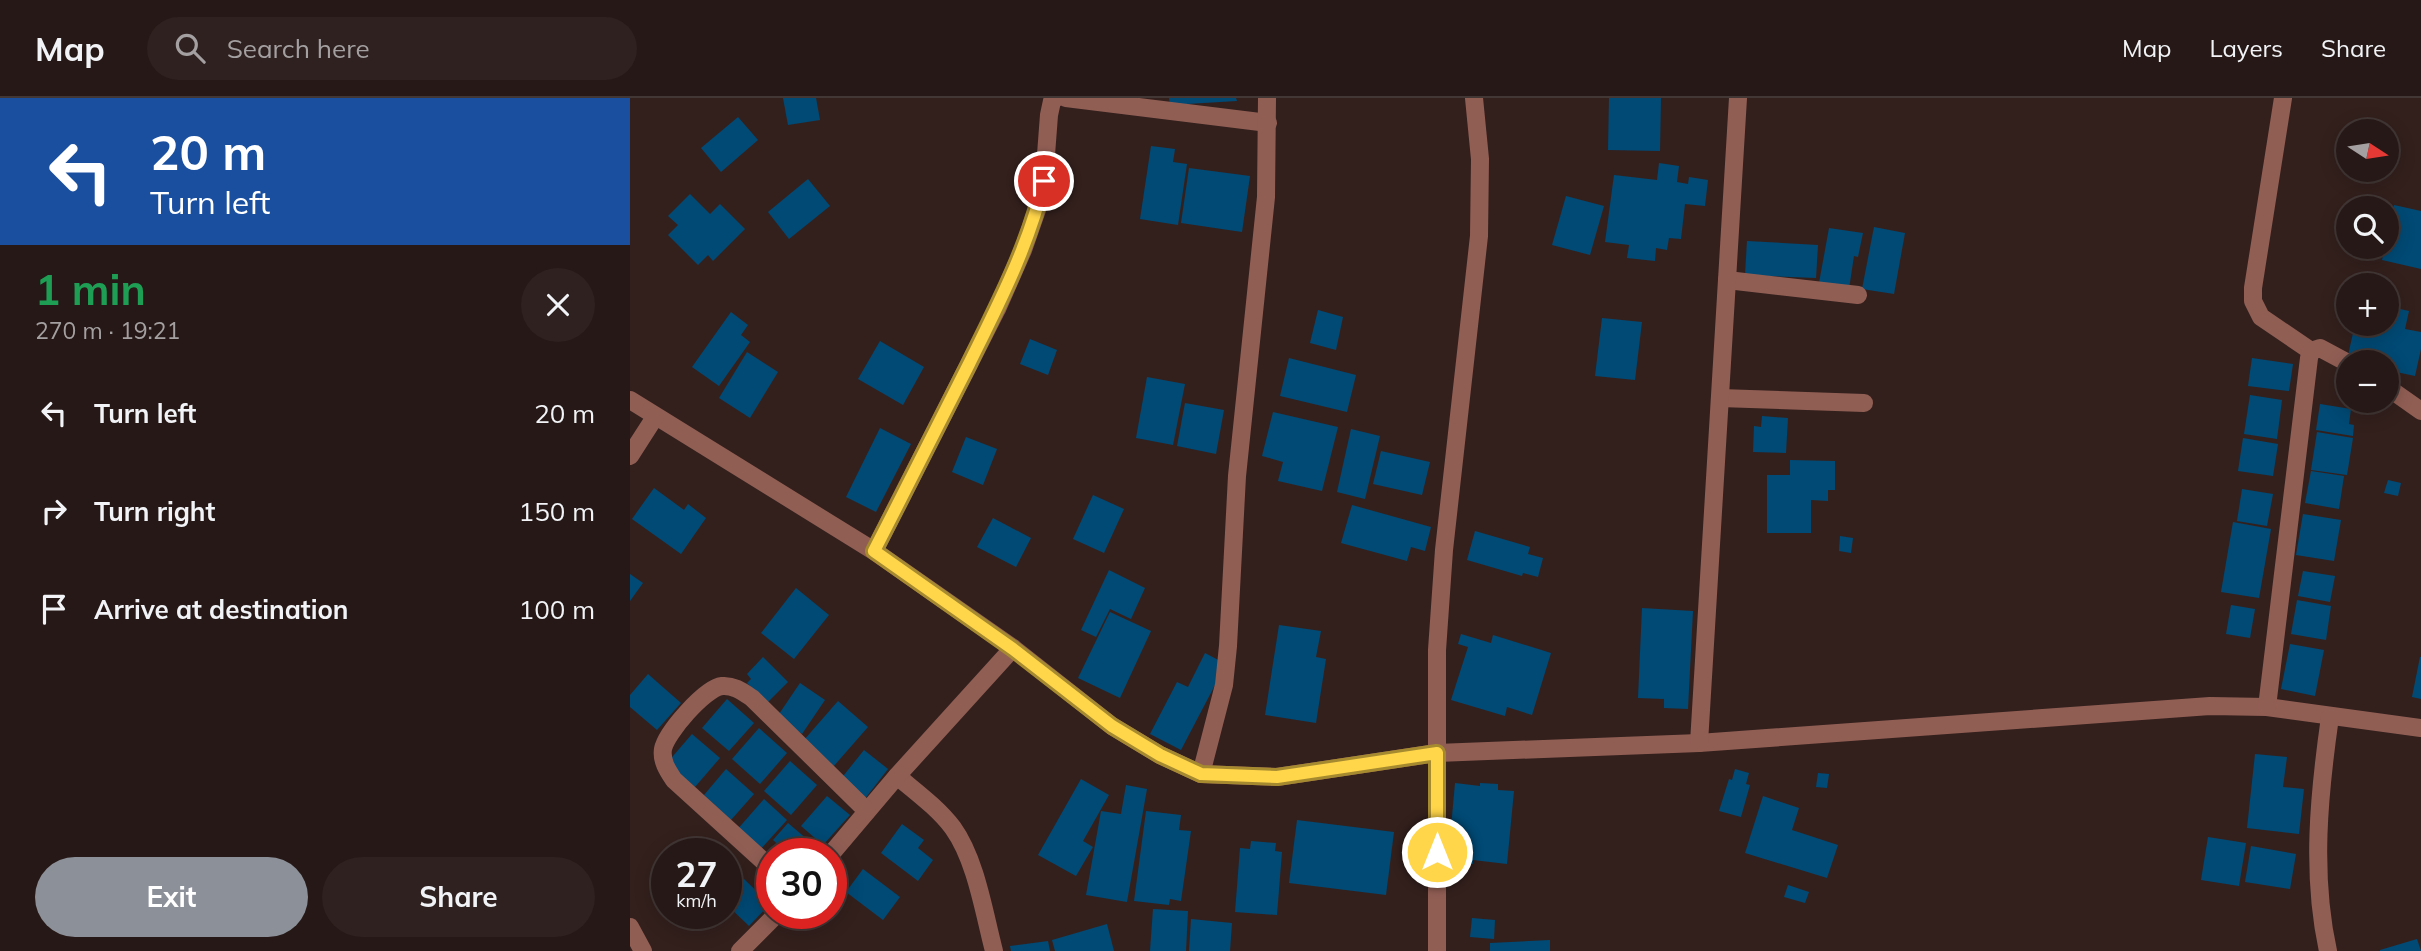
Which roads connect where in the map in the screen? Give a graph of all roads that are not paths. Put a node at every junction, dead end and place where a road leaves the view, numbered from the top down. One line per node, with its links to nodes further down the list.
1 (1056, 98): 19 (street)
2 (1066, 98): 7 (street)
3 (1267, 98): 7 (street)
4 (1475, 98): 25 (street)
5 (1738, 98): 8 (street)
6 (2283, 98): 10 (street)
7 (1268, 123): 26 (street)
8 (1727, 281): 9 (street); 13 (street)
9 (1858, 295)
10 (2311, 351): 11 (street); 21 (street)
11 (2336, 357)
12 (2399, 395): 16 (street)
13 (1720, 398): 15 (street); 24 (street)
14 (630, 400): 17 (street)
15 (1864, 402)
16 (2421, 411)
17 (655, 417): 18 (street); 19 (street)
18 (630, 456)
19 (874, 551): 20 (street)
20 (1013, 649): 26 (street); 27 (street)
21 (2267, 707): 22 (street); 24 (street)
22 (2330, 717): 23 (street); 37 (street)
23 (2421, 728)
24 (1699, 743): 25 (street)
25 (1437, 753): 26 (street); 36 (street)
26 (1201, 774)
27 (897, 776): 28 (street); 35 (street)
28 (867, 811): 29 (street); 30 (street)
29 (844, 838)
30 (756, 854)
31 (630, 927): 33 (street)
32 (762, 929): 34 (street)
33 (643, 951)
34 (740, 951)
35 (994, 951)
36 (1437, 951)
37 (2328, 951)

